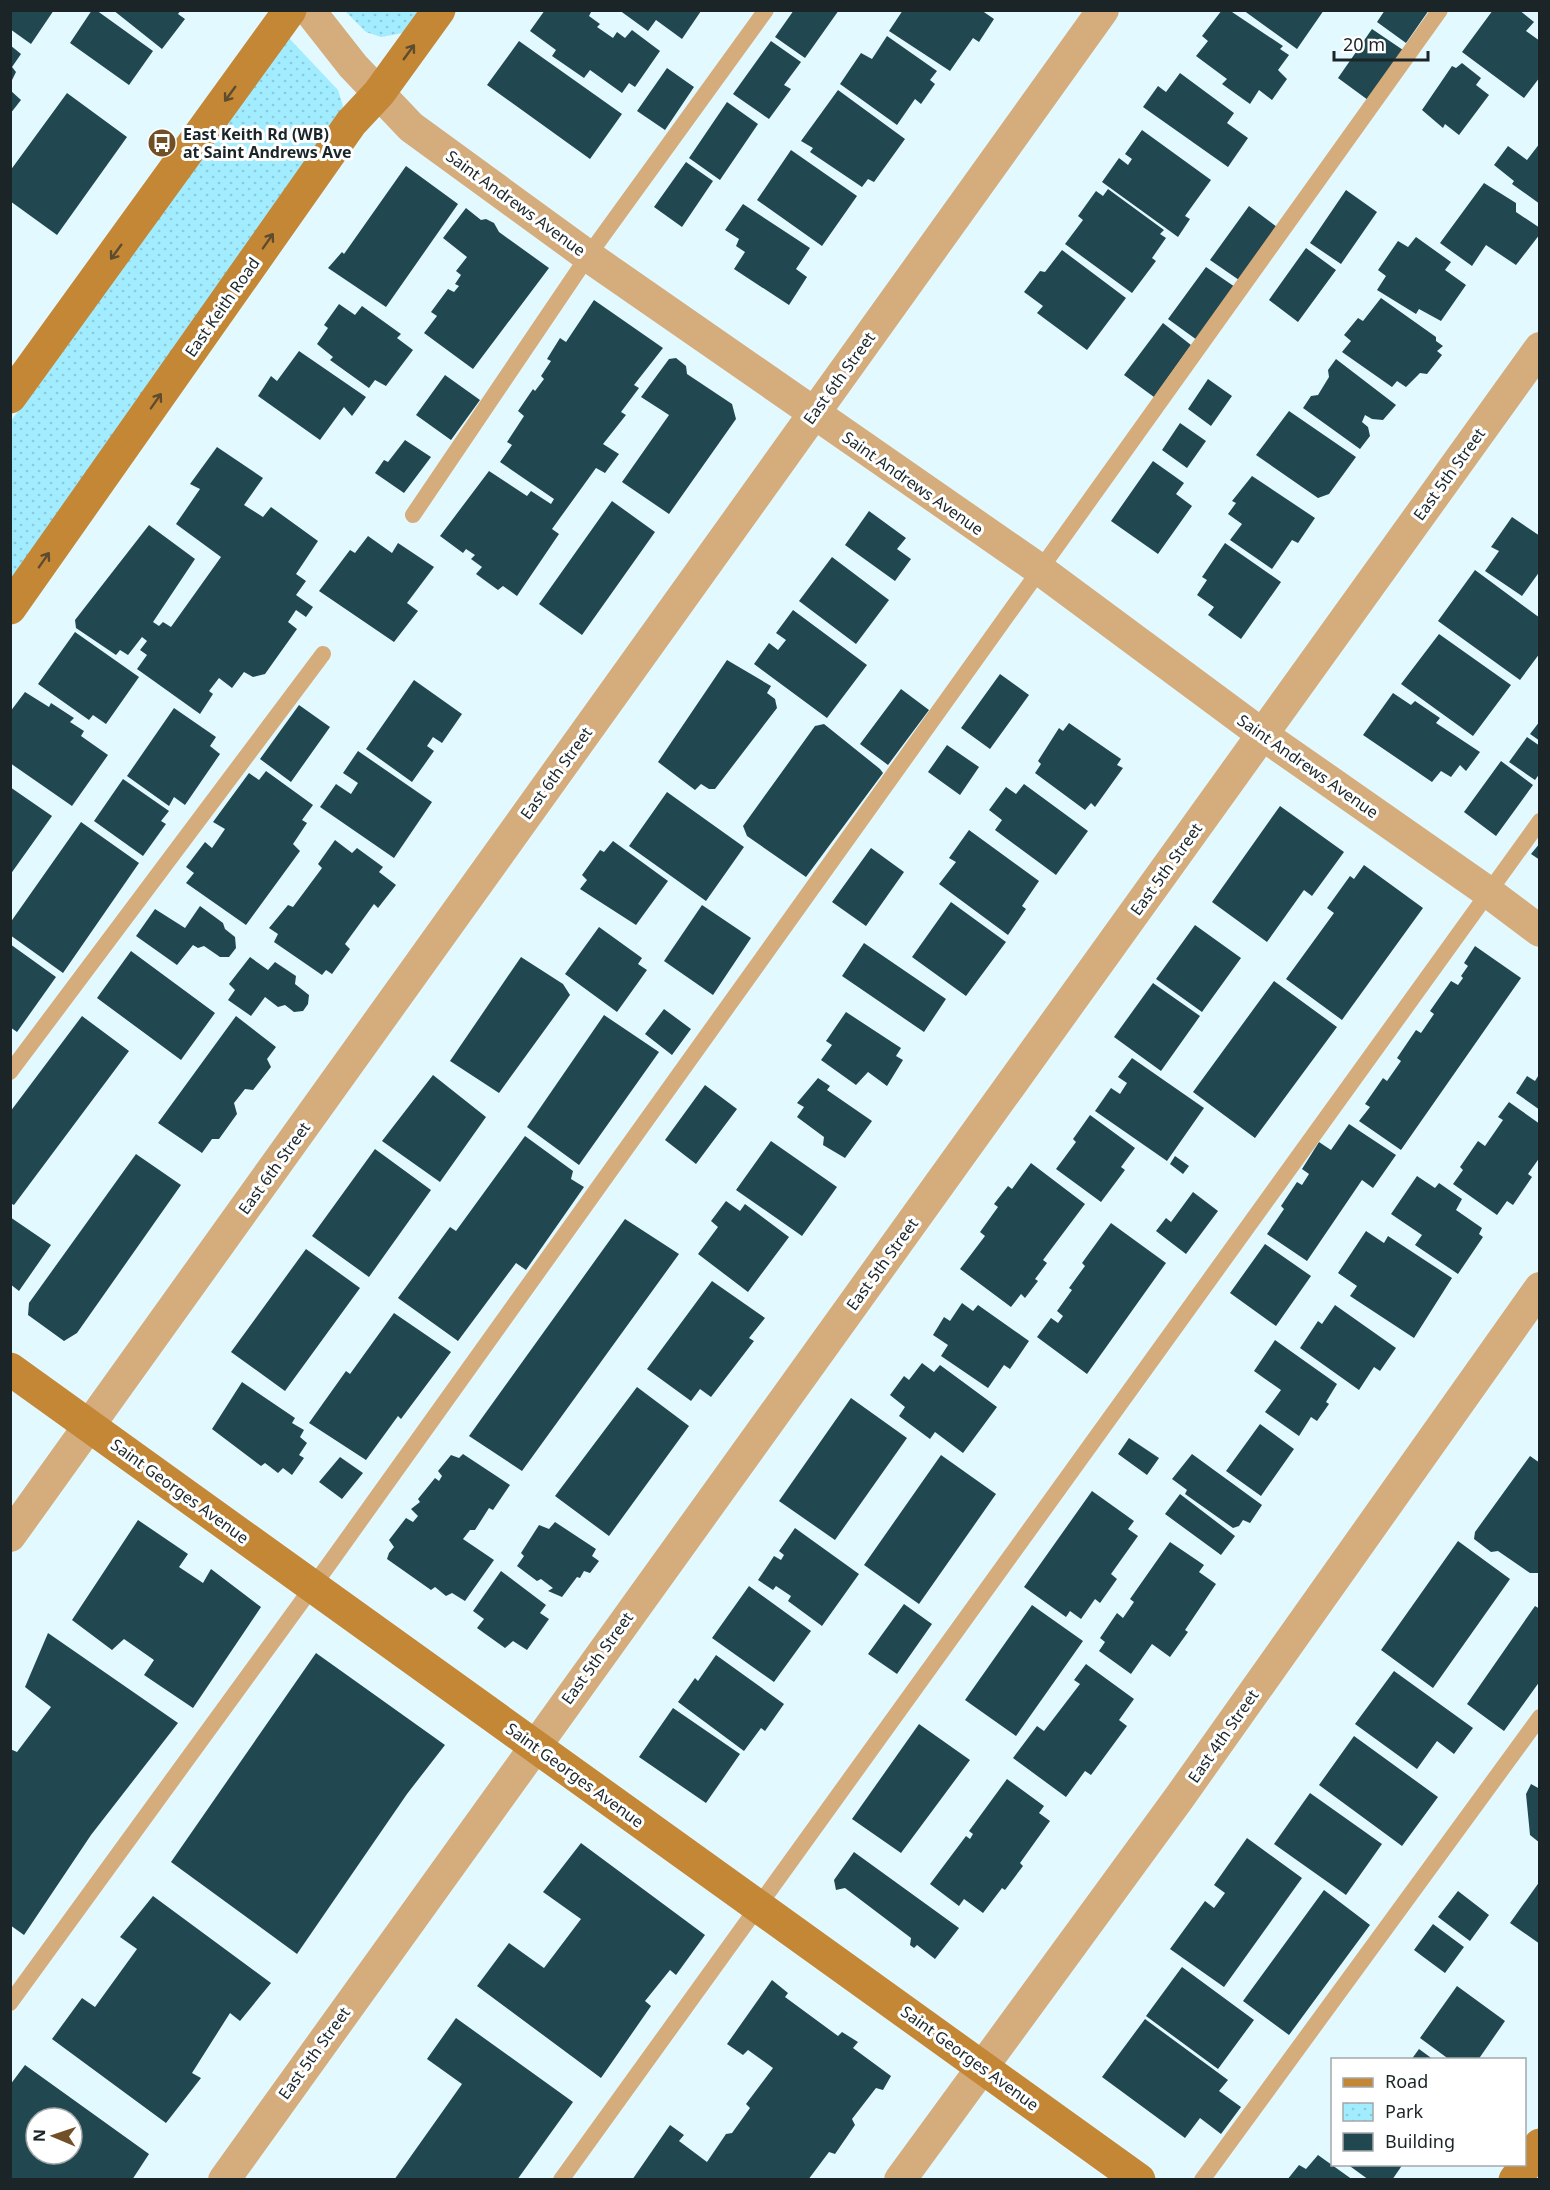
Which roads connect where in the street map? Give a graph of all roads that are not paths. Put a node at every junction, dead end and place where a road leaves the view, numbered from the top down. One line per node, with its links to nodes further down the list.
1 (290, 10): 10 (street, one-way to 10)
2 (309, 10): 7 (street, Saint Andrews Avenue)
3 (439, 10): 7 (street, East Keith Road, one-way to 3)
4 (766, 10): 8 (lane)
5 (1103, 10): 11 (street, East 6th Street)
6 (1440, 10): 13 (lane)
7 (379, 93): 8 (street, Saint Andrews Avenue); 14 (street, East Keith Road, one-way to 7)
8 (588, 256): 11 (street, Saint Andrews Avenue); 12 (lane)
9 (1539, 348): 16 (street, East 5th Street)
10 (10, 397)
11 (814, 414): 13 (street, Saint Andrews Avenue); 23 (street, East 6th Street)
12 (413, 515)
13 (1039, 569): 16 (street, Saint Andrews Avenue); 25 (lane)
14 (10, 608)
15 (323, 654): 20 (lane)
16 (1263, 735): 18 (street, Saint Andrews Avenue); 27 (street, East 5th Street)
17 (1539, 821): 18 (lane)
18 (1488, 892): 19 (street, Saint Andrews Avenue); 28 (lane)
19 (1539, 931)
20 (10, 1072)
21 (1539, 1288): 30 (street, East 4th Street)
22 (10, 1370): 23 (street, Saint Georges Avenue)
23 (89, 1426): 24 (street, East 6th Street); 25 (street, Saint Georges Avenue)
24 (10, 1536)
25 (313, 1586): 27 (street, Saint Georges Avenue); 29 (lane)
26 (1539, 1717): 38 (lane)
27 (534, 1746): 28 (street, Saint Georges Avenue); 34 (street, East 5th Street)
28 (757, 1906): 30 (street, Saint Georges Avenue); 35 (lane)
29 (10, 2003)
30 (982, 2066): 36 (street, East 4th Street); 37 (street, Saint Georges Avenue)
31 (1539, 2145): 32 (street)
32 (1526, 2164)
33 (1525, 2166): 39 (street)
34 (224, 2180)
35 (561, 2180)
36 (900, 2180)
37 (1139, 2180)
38 (1202, 2180)
39 (1515, 2180)

